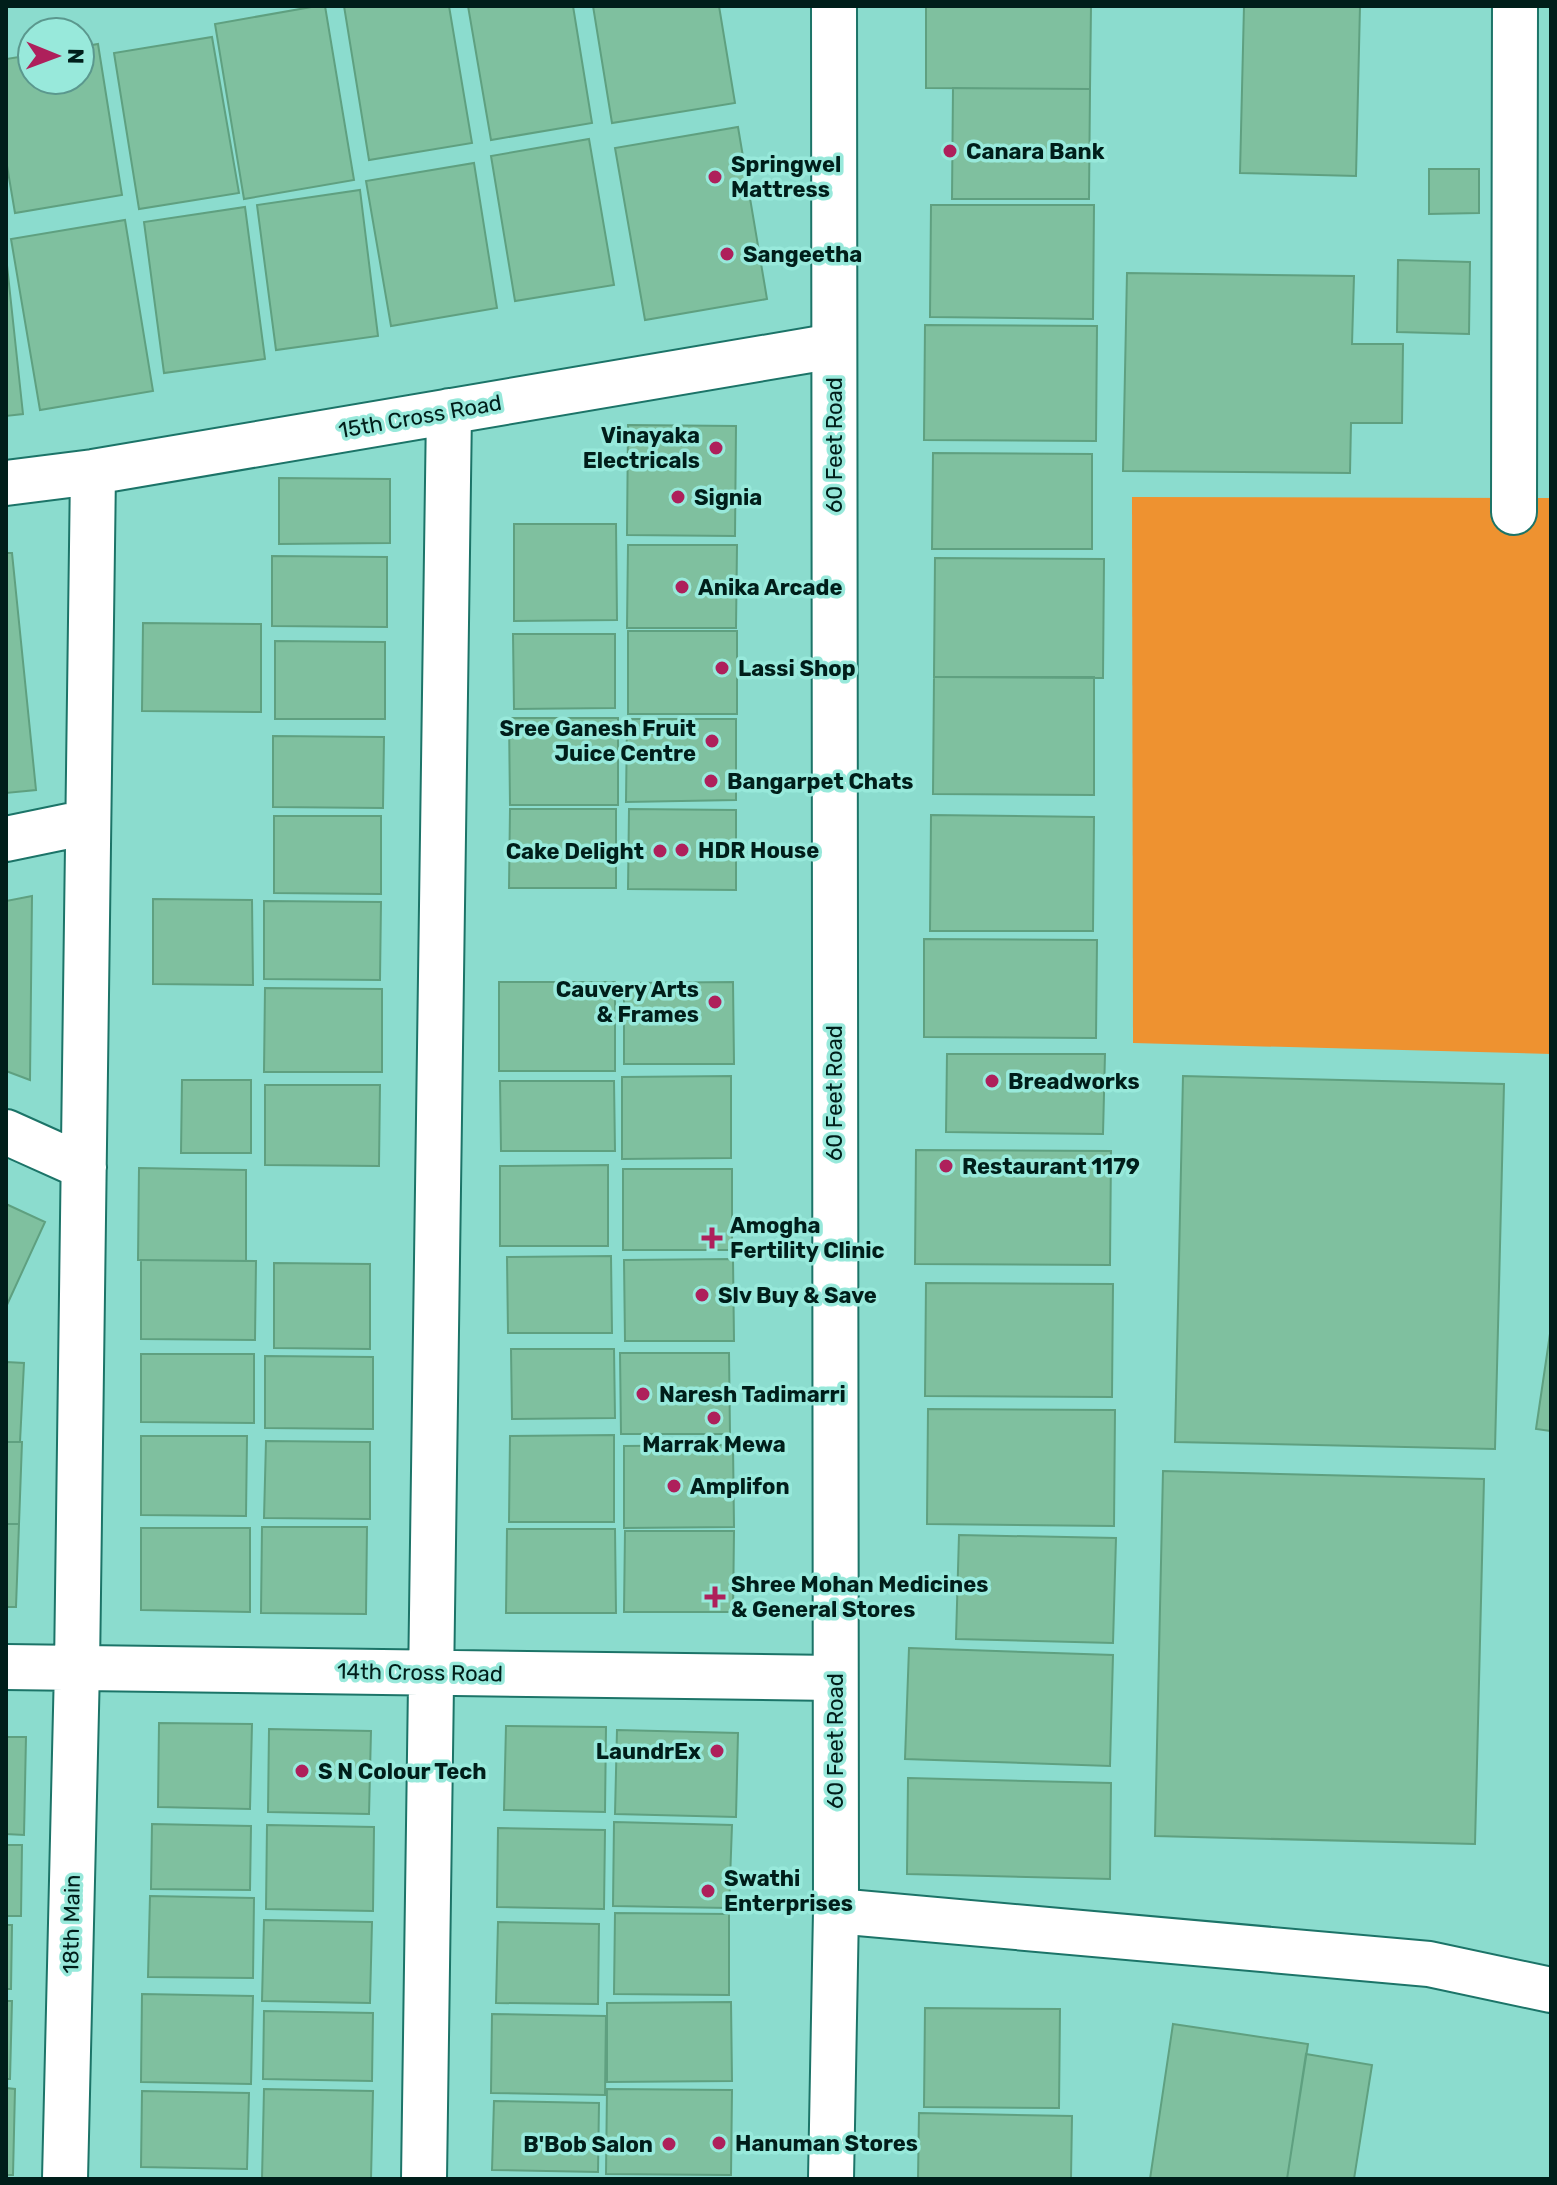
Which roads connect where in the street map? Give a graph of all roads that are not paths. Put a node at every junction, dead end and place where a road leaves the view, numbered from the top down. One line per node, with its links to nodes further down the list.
1 (834, 6): 3 (street, 60 Feet Road)
2 (1515, 6): 7 (street)
3 (834, 346): 4 (street, 15th Cross Road); 15 (street, 60 Feet Road)
4 (449, 411): 5 (street, 15th Cross Road); 14 (street)
5 (93, 472): 6 (street, 15th Cross Road); 8 (street, 18th Main)
6 (6, 483)
7 (1514, 512)
8 (88, 822): 9 (street); 11 (street, 18th Main)
9 (6, 839)
10 (6, 1132): 11 (street)
11 (84, 1167): 13 (street, 18th Main)
12 (6, 1667): 13 (street, 14th Cross Road)
13 (77, 1668): 14 (street, 14th Cross Road); 18 (street, 18th Main)
14 (431, 1672): 15 (street, 14th Cross Road); 19 (street)
15 (835, 1678): 16 (street, 60 Feet Road)
16 (836, 1911): 17 (street); 20 (street, 60 Feet Road)
17 (1551, 1990)
18 (65, 2179)
19 (424, 2179)
20 (831, 2179)

